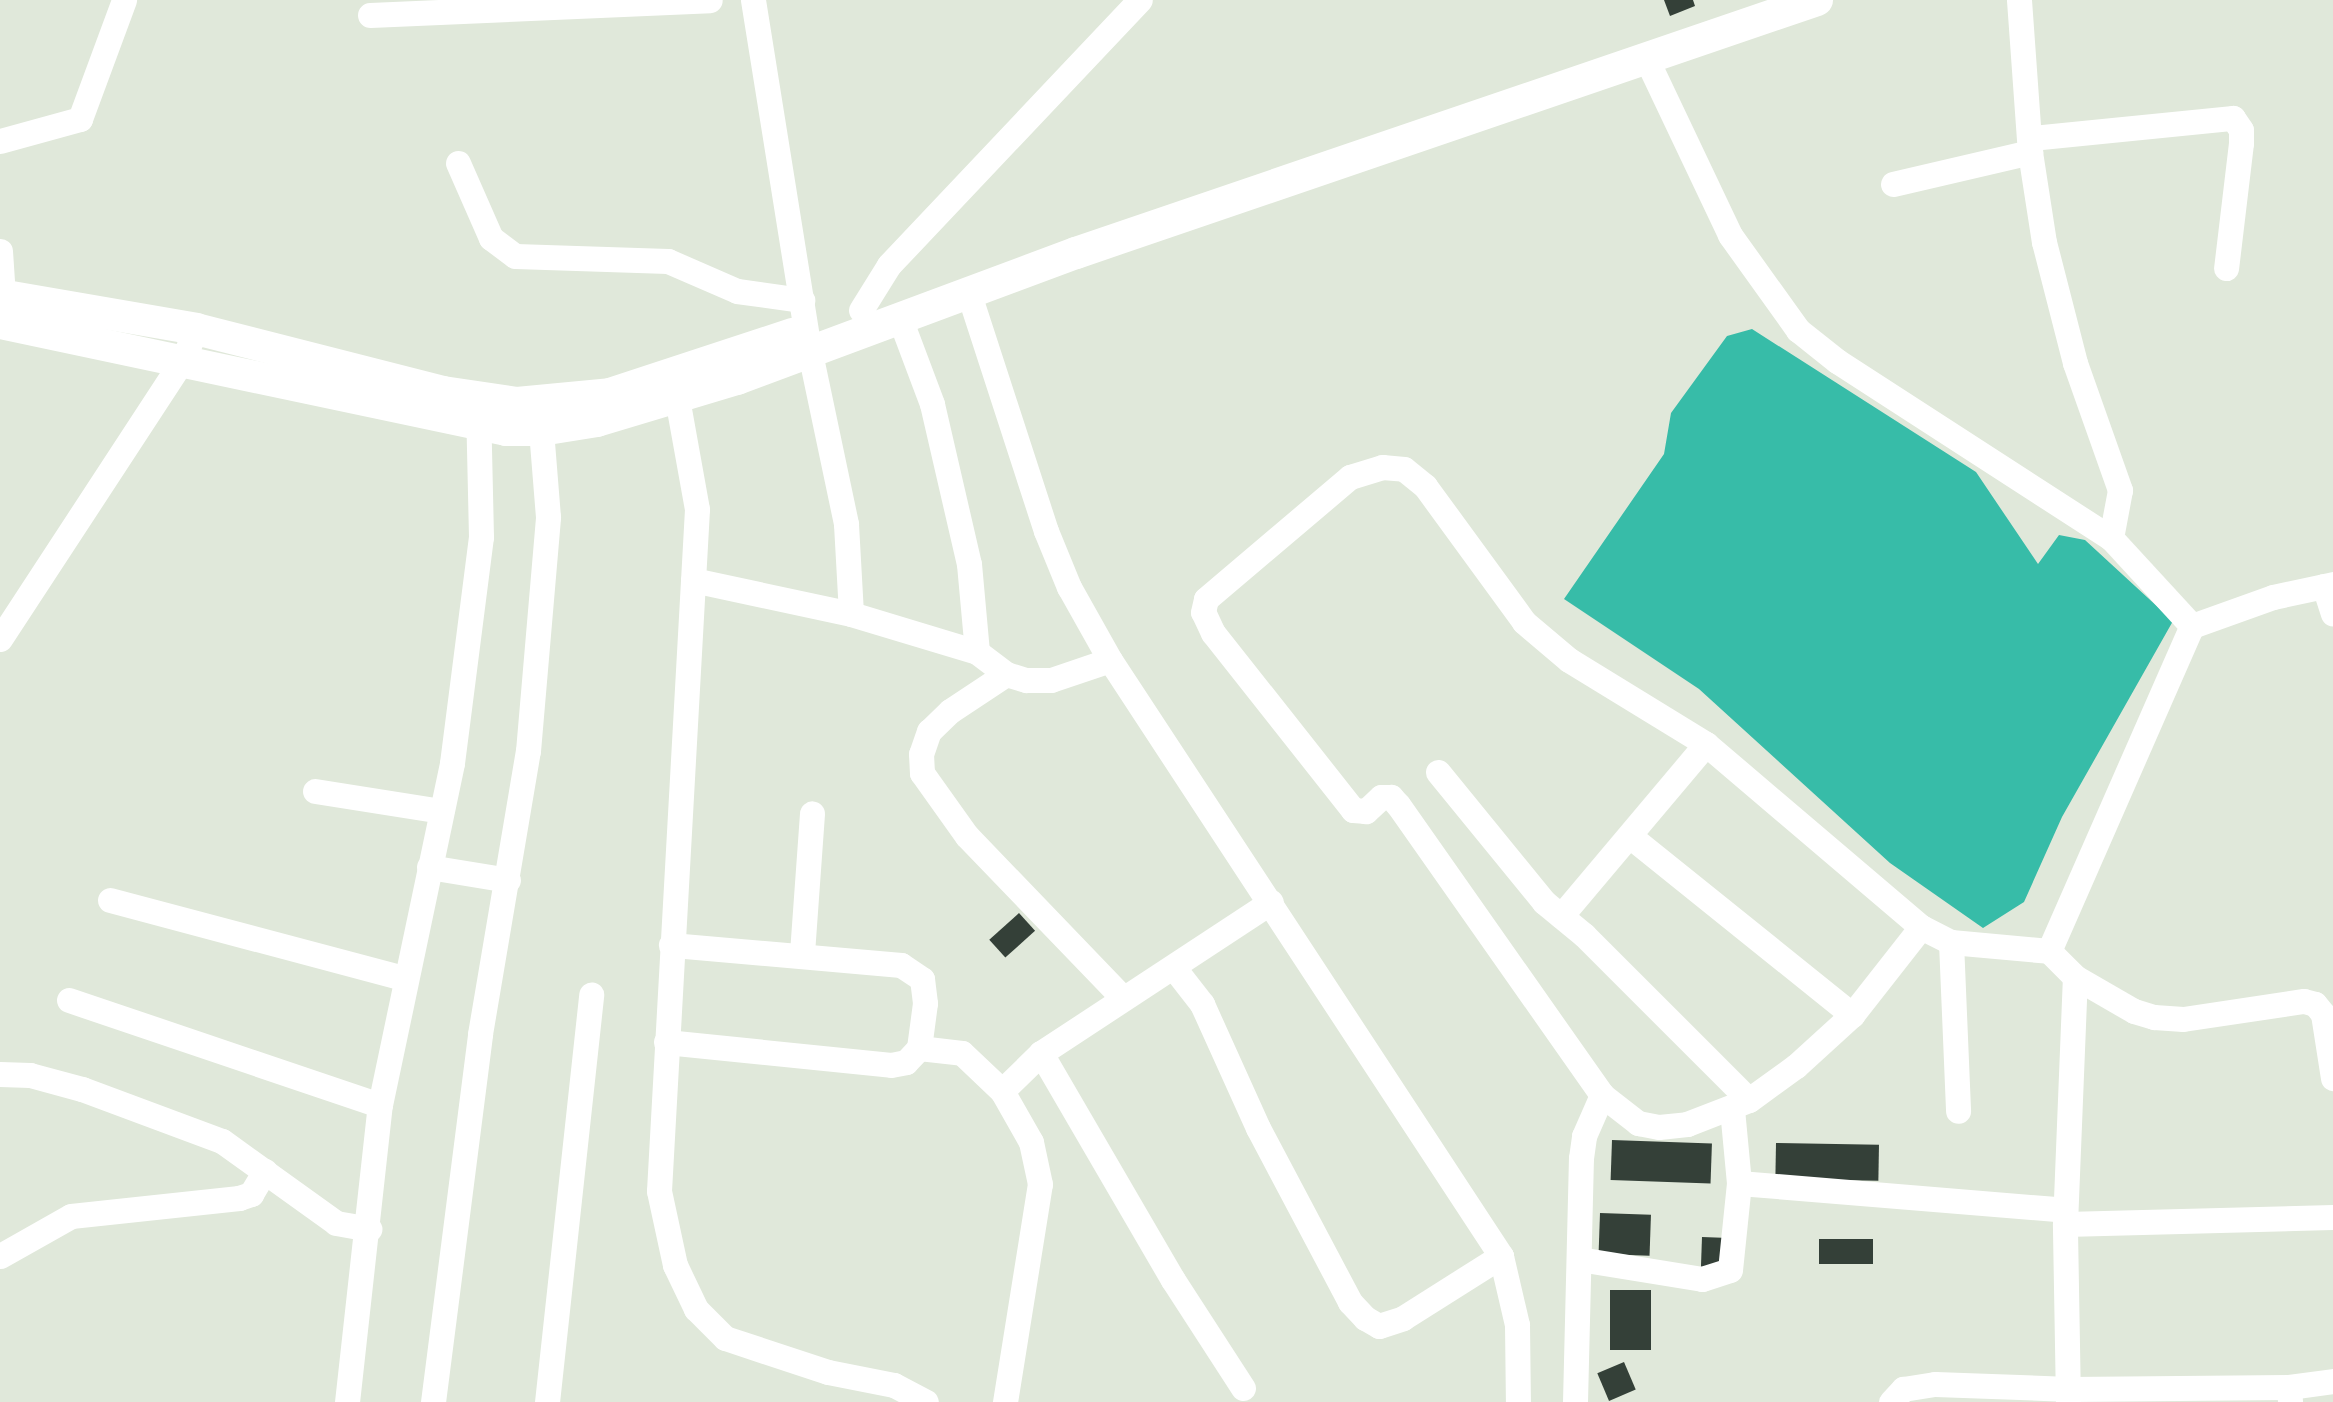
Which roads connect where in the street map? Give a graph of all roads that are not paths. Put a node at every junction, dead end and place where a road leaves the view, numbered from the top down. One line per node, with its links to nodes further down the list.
1 (124, 0): 11 (street)
2 (710, 0): 8 (street)
3 (754, 0): 21 (street)
4 (1140, 0): 19 (street)
5 (1767, 0): 19 (main road)
6 (1817, 0): 10 (main road)
7 (2019, 0): 12 (street)
8 (670, 1): 9 (street)
9 (370, 14)
10 (1647, 60): 17 (main road); 27 (street)
11 (0, 141)
12 (2031, 145): 14 (street); 16 (street); 27 (street)
13 (458, 164): 21 (street)
14 (1892, 184)
15 (0, 252): 18 (street)
16 (2226, 268)
17 (968, 291): 20 (main road); 35 (street)
18 (1, 305): 22 (main road); 23 (main road)
19 (861, 310): 21 (main road)
20 (899, 316): 21 (main road); 34 (street)
21 (806, 326): 24 (main road); 25 (main road); 30 (street)
22 (196, 328): 23 (street); 25 (main road)
23 (182, 361): 25 (main road); 33 (street)
24 (676, 398): 26 (main road); 28 (street)
25 (478, 411): 26 (main road); 40 (street)
26 (542, 430): 44 (street)
27 (2111, 538): 32 (street)
28 (693, 580): 30 (street); 50 (street)
29 (2329, 585): 31 (street); 32 (street)
30 (851, 614): 34 (street)
31 (2333, 614)
32 (2192, 626): 51 (street)
33 (0, 639)
34 (977, 652): 36 (street)
35 (1110, 660): 36 (street); 46 (street)
36 (1006, 674): 57 (street)
37 (1706, 744): 42 (street); 48 (street); 66 (street)
38 (1438, 772): 47 (street)
39 (315, 791): 40 (street)
40 (441, 811): 43 (street)
41 (812, 814): 52 (street)
42 (1631, 837): 47 (street); 59 (street)
43 (428, 867): 44 (street); 55 (street)
44 (508, 880): 83 (street)
45 (110, 900): 55 (street)
46 (1271, 902): 53 (street); 76 (street)
47 (1560, 916): 68 (street)
48 (1921, 927): 49 (street); 59 (street)
49 (1951, 942): 51 (street); 69 (street)
50 (671, 945): 52 (street); 60 (street)
51 (2049, 950): 54 (street)
52 (802, 954): 61 (street)
53 (1174, 968): 57 (street); 76 (street)
54 (2075, 977): 64 (street); 72 (street)
55 (404, 978): 67 (street)
56 (590, 994): 84 (street)
57 (1123, 998): 62 (street)
58 (69, 1000): 67 (street)
59 (1852, 1015): 68 (street)
60 (666, 1042): 61 (street); 85 (street)
61 (920, 1048): 65 (street)
62 (1041, 1053): 65 (street); 79 (street)
63 (0, 1074): 70 (street)
64 (2333, 1078)
65 (1002, 1091): 86 (street)
66 (1602, 1094): 68 (street); 77 (street)
67 (380, 1105): 74 (street)
68 (1740, 1105): 71 (street)
69 (1958, 1112)
70 (265, 1171): 74 (street); 75 (street)
71 (1740, 1183): 72 (street); 77 (street)
72 (2065, 1217): 73 (street); 81 (street)
73 (2333, 1218)
74 (369, 1229): 82 (street)
75 (0, 1256)
76 (1501, 1256): 87 (street)
77 (1579, 1259): 88 (street)
78 (2333, 1380): 80 (street)
79 (1243, 1388)
80 (2289, 1394): 81 (street)
81 (2068, 1396): 89 (street)
82 (347, 1402)
83 (433, 1402)
84 (547, 1402)
85 (926, 1402)
86 (1004, 1402)
87 (1518, 1402)
88 (1575, 1402)
89 (1891, 1402)

